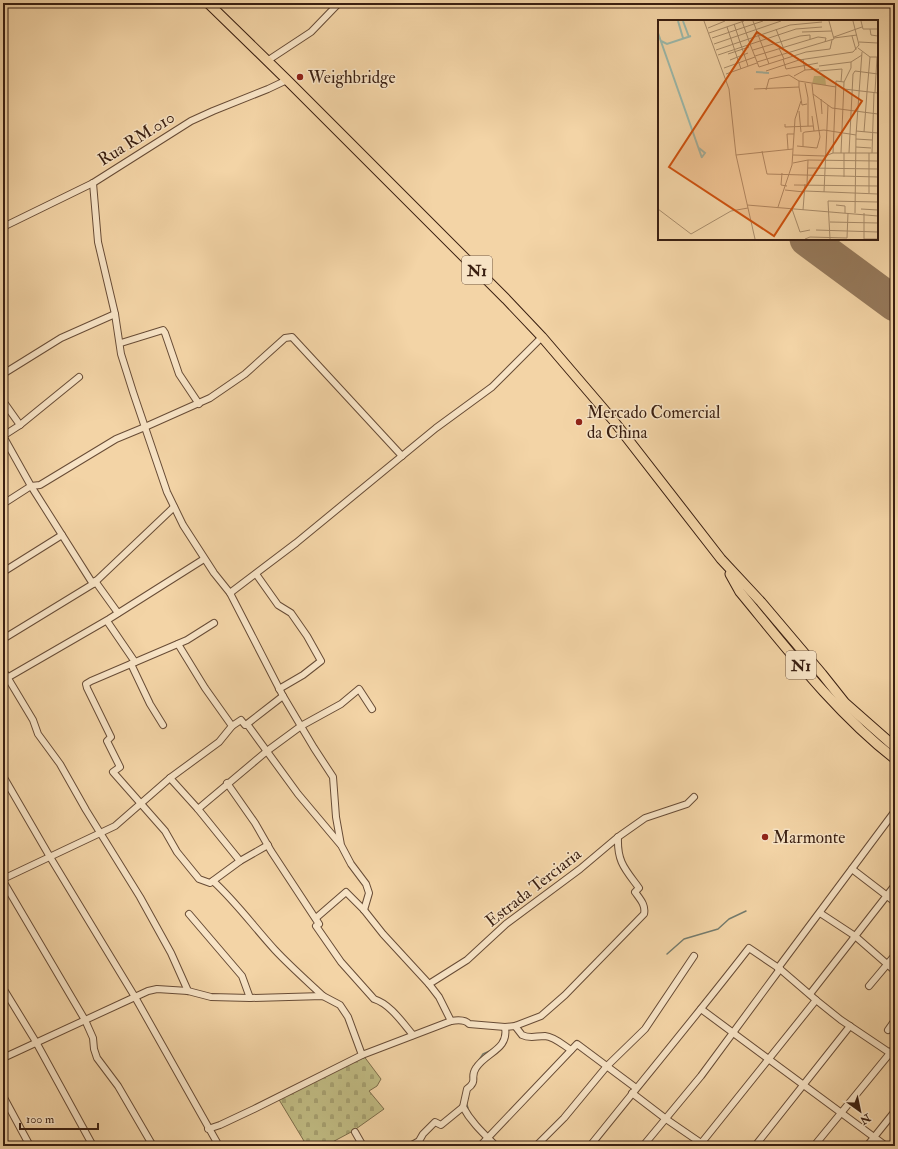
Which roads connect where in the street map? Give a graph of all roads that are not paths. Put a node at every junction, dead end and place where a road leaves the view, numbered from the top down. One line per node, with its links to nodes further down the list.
1 (208, 3): 3 (highway, N1)
2 (339, 3): 3 (street)
3 (267, 61): 4 (highway, N1)
4 (287, 80): 5 (street, Rua RM.010); 8 (highway, N1)
5 (92, 183): 6 (street, Rua RM.010); 7 (street)
6 (3, 227)
7 (115, 314): 9 (street); 10 (street)
8 (542, 337): 17 (street); 23 (highway, N1)
9 (121, 343): 13 (street); 15 (street)
10 (3, 374)
11 (79, 377): 14 (street)
12 (3, 401): 14 (street)
13 (199, 404): 15 (street); 17 (street)
14 (20, 425): 16 (street)
15 (146, 427): 18 (street); 20 (street)
16 (3, 436): 18 (street)
17 (402, 456): 25 (street)
18 (31, 486): 19 (street); 21 (street)
19 (3, 504)
20 (175, 510): 22 (street); 26 (street)
21 (62, 535): 24 (street); 26 (street)
22 (204, 559): 27 (street); 28 (street)
23 (721, 560): 43 (highway, N1); 45 (highway, N1)
24 (3, 572)
25 (256, 574): 27 (street); 36 (street)
26 (94, 582): 28 (street); 31 (street)
27 (230, 593): 36 (street)
28 (118, 613): 29 (street)
29 (107, 621): 33 (street); 35 (street)
30 (214, 623): 32 (street)
31 (3, 639)
32 (178, 644): 33 (street); 41 (street)
33 (133, 663): 40 (street); 50 (street)
34 (3, 670): 35 (street)
35 (5, 680): 53 (street)
36 (280, 689): 37 (street)
37 (283, 696): 39 (street); 42 (street)
38 (372, 709): 42 (street)
39 (247, 724): 41 (street); 44 (street)
40 (163, 725)
41 (232, 726): 47 (street)
42 (301, 726): 44 (street); 56 (street)
43 (895, 747)
44 (267, 751): 48 (street); 56 (street)
45 (895, 759)
46 (3, 776): 57 (street)
47 (170, 778): 50 (street); 51 (street)
48 (227, 783): 51 (street); 55 (street)
49 (694, 797): 54 (street, Estrada Terciaria)
50 (140, 804): 53 (street); 61 (street)
51 (198, 809): 58 (street)
52 (895, 811): 59 (street)
53 (100, 833): 57 (street); 78 (street)
54 (618, 837): 75 (street, Estrada Terciaria); 88 (street)
55 (268, 845): 58 (street); 68 (street)
56 (341, 845): 65 (street)
57 (50, 857): 60 (street); 80 (street)
58 (240, 861): 61 (street)
59 (852, 869): 63 (street); 66 (street)
60 (3, 880): 85 (street)
61 (214, 880): 81 (street)
62 (895, 885): 63 (street)
63 (887, 895): 64 (street); 69 (street)
64 (895, 902)
65 (364, 910): 68 (street); 75 (street)
66 (820, 913): 69 (street); 73 (street)
67 (189, 914): 82 (street)
68 (316, 918): 93 (street)
69 (855, 936): 72 (street); 79 (street)
70 (895, 955): 72 (street)
71 (694, 956): 100 (street)
72 (887, 965): 74 (street); 76 (street)
73 (779, 968): 79 (street); 84 (street); 92 (street)
74 (895, 971)
75 (430, 984): 87 (street)
76 (869, 986)
77 (3, 988): 94 (street)
78 (188, 991): 80 (street); 82 (street)
79 (810, 994): 83 (street)
80 (135, 996): 85 (street); 108 (street)
81 (323, 996): 82 (street); 97 (street)
82 (250, 998)
83 (816, 1000): 89 (street); 99 (street)
84 (701, 1009): 92 (street); 102 (street)
85 (85, 1020): 94 (street); 115 (street)
86 (895, 1020): 91 (street)
87 (451, 1021): 90 (street); 93 (street)
88 (515, 1026): 90 (street); 95 (street)
89 (850, 1026): 96 (street); 101 (street)
90 (505, 1027): 104 (street)
91 (888, 1030)
92 (733, 1033): 99 (street); 107 (street)
93 (413, 1035): 97 (street)
94 (36, 1042): 98 (street); 114 (street)
95 (571, 1050): 100 (street); 111 (street)
96 (893, 1051): 106 (street)
97 (362, 1055): 108 (street)
98 (3, 1058)
99 (769, 1060): 101 (street); 112 (street)
100 (607, 1066): 102 (street); 121 (street)
101 (803, 1085): 106 (street); 124 (street)
102 (634, 1090): 107 (street); 122 (street)
103 (3, 1096): 113 (street)
104 (463, 1107): 111 (street); 118 (street)
105 (895, 1111): 110 (street)
106 (841, 1113): 110 (street); 125 (street)
107 (666, 1119): 112 (street); 123 (street)
108 (208, 1128): 116 (street)
109 (355, 1132): 117 (street)
110 (874, 1137): 126 (street); 127 (street)
111 (488, 1138): 119 (street); 120 (street)
112 (700, 1145)
113 (30, 1146)
114 (93, 1146)
115 (153, 1146)
116 (219, 1146)
117 (363, 1146)
118 (410, 1146)
119 (480, 1146)
120 (496, 1146)
121 (536, 1146)
122 (590, 1146)
123 (643, 1146)
124 (755, 1146)
125 (814, 1146)
126 (867, 1146)
127 (886, 1146)

